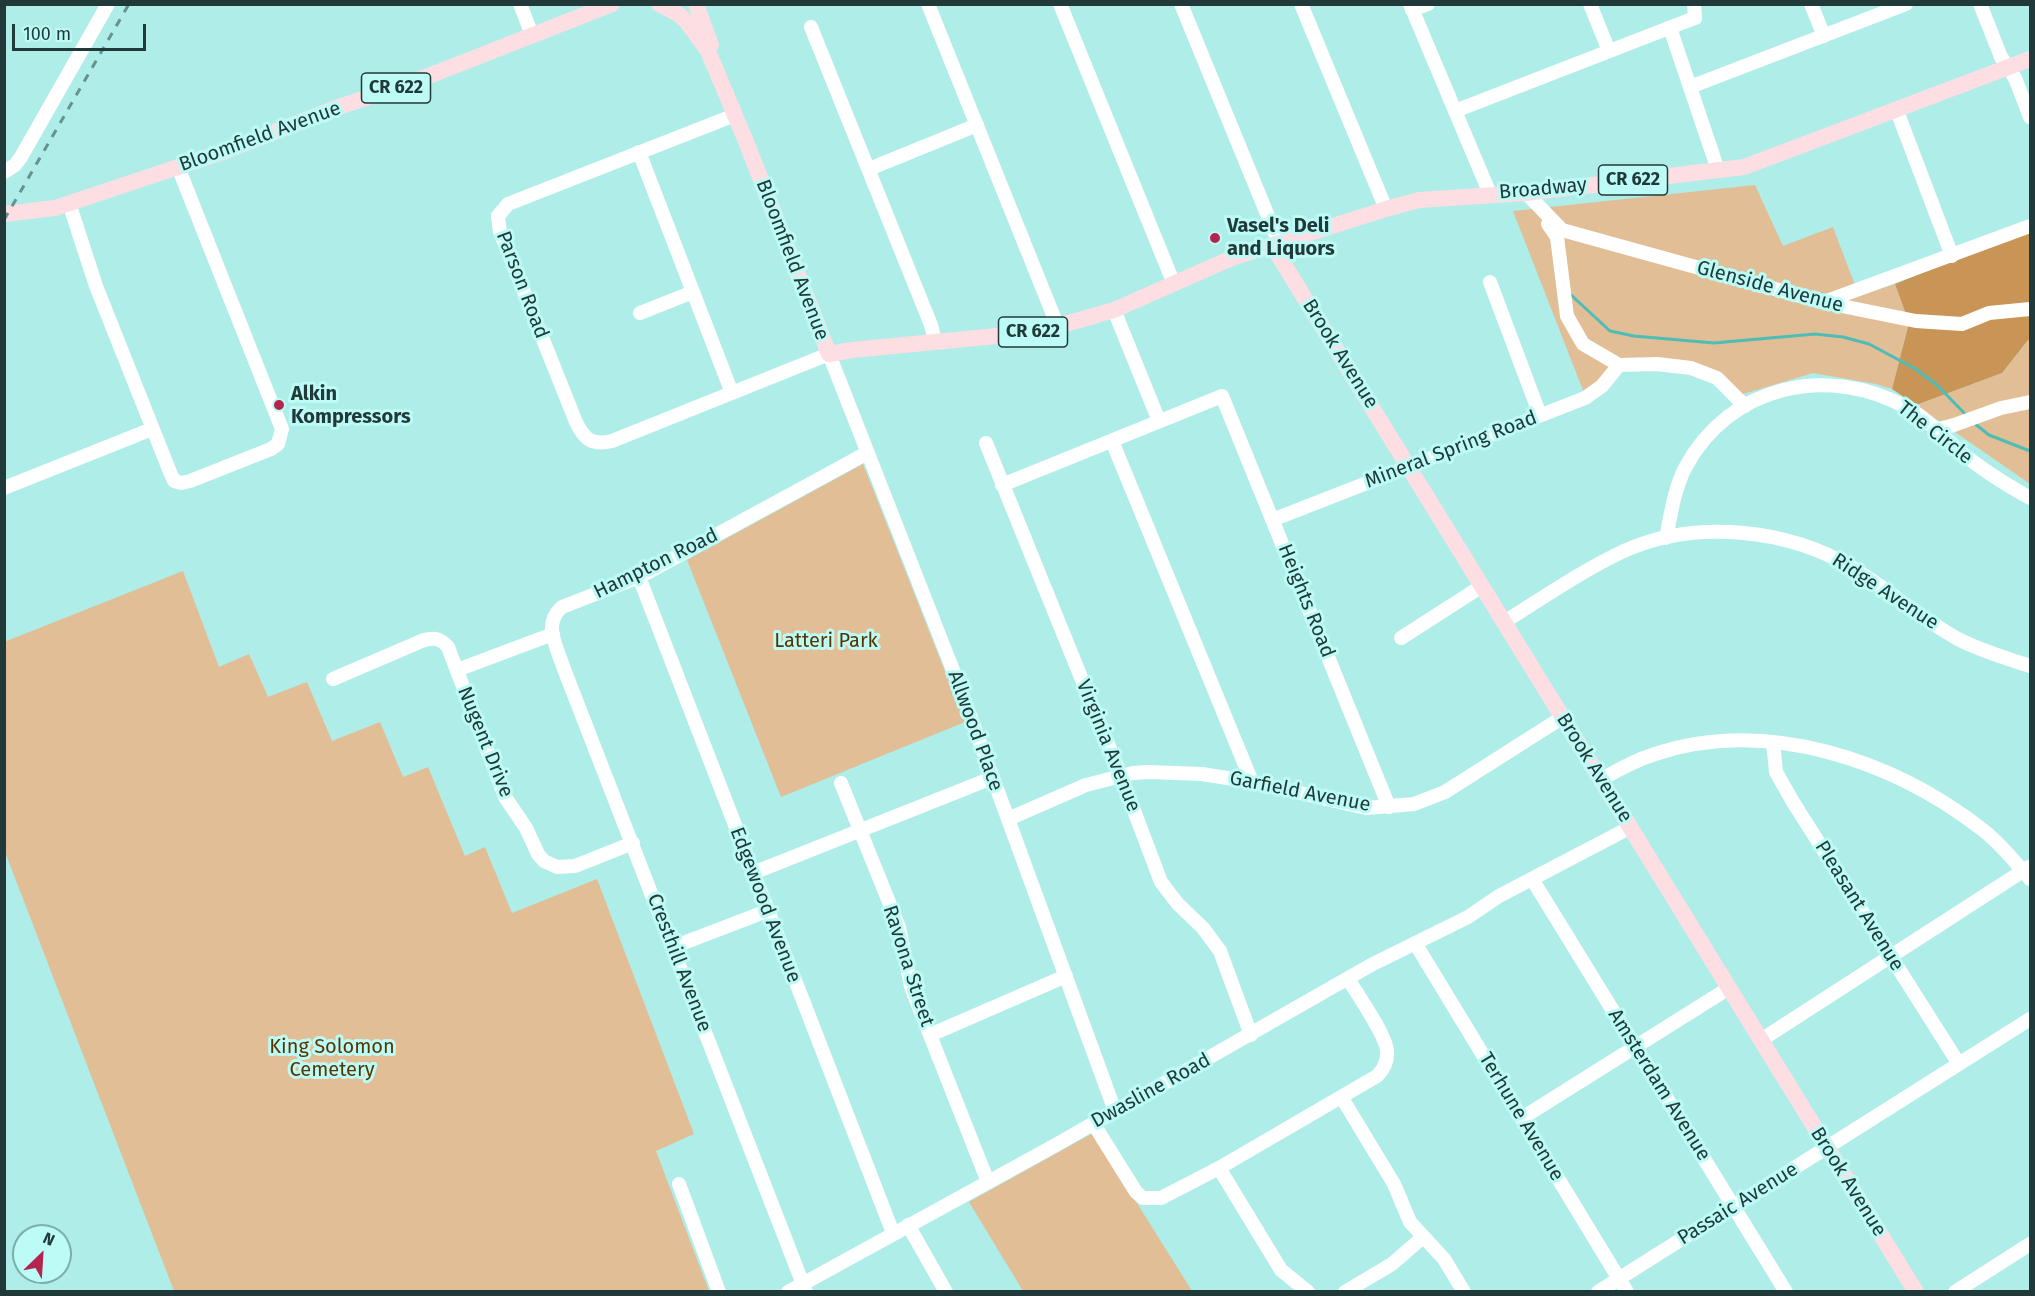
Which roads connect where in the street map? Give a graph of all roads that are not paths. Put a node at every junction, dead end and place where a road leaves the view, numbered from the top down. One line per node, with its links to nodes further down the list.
1 (108, 4): 35 (street)
2 (520, 4): 19 (street)
3 (612, 4): 19 (main road, Bloomfield Avenue / CR 622)
4 (658, 4): 21 (main road, Bloomfield Avenue)
5 (696, 4): 21 (main road, Bloomfield Avenue)
6 (928, 4): 30 (street)
7 (1060, 4): 46 (street)
8 (1181, 4): 42 (street)
9 (1301, 4): 39 (street)
10 (1428, 4): 16 (street)
11 (1590, 4): 22 (street)
12 (1694, 4): 18 (street)
13 (1811, 4): 20 (street)
14 (1906, 4): 20 (street)
15 (1980, 4): 24 (street)
16 (1411, 7): 26 (street)
17 (811, 27): 33 (street)
18 (1670, 28): 22 (street); 25 (street)
19 (532, 35): 32 (main road, Bloomfield Avenue / CR 622)
20 (1824, 36): 25 (street)
21 (708, 51): 28 (main road, Bloomfield Avenue)
22 (1609, 51): 26 (street)
23 (2031, 59): 24 (main road, Broadway / CR 622)
24 (2008, 68): 27 (main road, Broadway / CR 622); 29 (street)
25 (1690, 87): 34 (street)
26 (1455, 111): 37 (street)
27 (1897, 111): 34 (main road, Broadway / CR 622); 43 (street)
28 (735, 115): 31 (street, Parson Road); 54 (main road, Bloomfield Avenue)
29 (2031, 117)
30 (977, 125): 33 (street); 52 (street)
31 (639, 152): 47 (street); 56 (street, Parson Road)
32 (178, 167): 38 (main road, Bloomfield Avenue / CR 622); 61 (street)
33 (869, 169): 53 (street)
34 (1718, 170): 36 (main road, Broadway / CR 622)
35 (4, 172)
36 (1526, 193): 37 (main road, Broadway / CR 622); 48 (street, Glenside Avenue); 55 (street)
37 (1490, 194): 39 (main road, Broadway / CR 622)
38 (69, 203): 40 (main road, Bloomfield Avenue / CR 622); 61 (street)
39 (1386, 209): 42 (main road, Broadway / CR 622)
40 (4, 214)
41 (2031, 226): 43 (street)
42 (1275, 244): 44 (main road, Broadway / CR 622); 66 (main road, Brook Avenue)
43 (1952, 256): 48 (street)
44 (1225, 261): 46 (main road, Bloomfield Avenue / CR 622)
45 (1490, 282): 59 (street)
46 (1174, 284): 50 (main road, Bloomfield Avenue / CR 622)
47 (693, 292): 51 (street); 56 (street)
48 (1822, 302): 49 (street, Glenside Avenue)
49 (2031, 309)
50 (1114, 310): 52 (main road, Bloomfield Avenue / CR 622); 60 (street)
51 (640, 313)
52 (1058, 327): 53 (main road, Bloomfield Avenue / CR 622)
53 (935, 341): 54 (main road, Bloomfield Avenue / CR 622)
54 (829, 354): 56 (street); 65 (street, Allwood Place)
55 (1619, 364): 58 (street); 59 (street, Mineral Spring Road)
56 (732, 393)
57 (2031, 402): 62 (street)
58 (1745, 406): 62 (street, The Circle); 71 (street, The Circle)
59 (1540, 415): 66 (street, Mineral Spring Road)
60 (1159, 421): 63 (street); 70 (street, Heights Road)
61 (152, 429): 68 (street)
62 (1935, 430): 69 (street, The Circle)
63 (1112, 441): 67 (street); 85 (street)
64 (986, 444): 67 (street, Virginia Avenue)
65 (867, 453): 72 (street, Hampton Road); 83 (street, Allwood Place)
66 (1408, 466): 70 (street, Mineral Spring Road); 73 (main road, Brook Avenue)
67 (1002, 485): 82 (street, Virginia Avenue)
68 (4, 488)
69 (2031, 498)
70 (1272, 520): 87 (street, Heights Road)
71 (1666, 538): 74 (street, Ridge Avenue); 77 (street, Ridge Avenue)
72 (639, 577): 75 (street, Hampton Road); 93 (street, Edgewood Avenue)
73 (1482, 586): 74 (main road, Brook Avenue); 76 (street)
74 (1504, 621): 80 (main road, Brook Avenue)
75 (553, 633): 78 (street); 91 (street, Cresthill Avenue)
76 (1401, 638)
77 (2031, 666)
78 (457, 670): 79 (street, Nugent Drive); 91 (street, Nugent Drive)
79 (333, 679)
80 (1563, 717): 84 (main road, Brook Avenue); 87 (street, Garfield Avenue)
81 (1773, 742): 84 (street); 92 (street); 98 (street, Pleasant Avenue)
82 (1121, 776): 85 (street, Garfield Avenue); 88 (street, Garfield Avenue); 104 (street, Virginia Avenue)
83 (992, 778): 88 (street, Allwood Place); 90 (street)
84 (1602, 779): 89 (main road, Brook Avenue)
85 (1252, 782): 87 (street, Garfield Avenue)
86 (841, 783): 90 (street, Ravona Street)
87 (1389, 807)
88 (1008, 819): 99 (street, Allwood Place)
89 (1631, 827): 94 (street, Dwasline Road); 101 (main road, Brook Avenue)
90 (861, 830): 93 (street); 103 (street, Ravona Street)
91 (633, 843): 97 (street, Cresthill Avenue)
92 (2028, 872): 98 (street)
93 (753, 873): 95 (street, Edgewood Avenue)
94 (1532, 879): 96 (street, Dwasline Road); 106 (street, Amsterdam Avenue)
95 (767, 911): 97 (street); 118 (street, Edgewood Avenue)
96 (1415, 943): 100 (street, Dwasline Road); 110 (street, Terhune Avenue)
97 (673, 947): 122 (street, Cresthill Avenue)
98 (1892, 956): 105 (street); 107 (street, Pleasant Avenue)
99 (1066, 976): 103 (street); 109 (street, Allwood Place)
100 (1348, 980): 104 (street, Dwasline Road); 108 (street)
101 (1729, 988): 105 (main road, Brook Avenue); 106 (street)
102 (2031, 1019): 107 (street, Passaic Avenue)
103 (930, 1035): 114 (street, Ravona Street)
104 (1251, 1035): 109 (street, Dwasline Road)
105 (1761, 1040): 112 (main road, Brook Avenue)
106 (1635, 1047): 110 (street); 116 (street, Amsterdam Avenue)
107 (1959, 1064): 112 (street, Passaic Avenue)
108 (1342, 1098): 113 (street); 119 (street)
109 (1115, 1111): 111 (street, Dwasline Road)
110 (1522, 1118): 121 (street, Terhune Avenue)
111 (1093, 1123): 113 (street); 114 (street, Dwasline Road)
112 (1827, 1148): 116 (street, Passaic Avenue); 132 (main road, Brook Avenue)
113 (1218, 1168): 126 (street)
114 (988, 1182): 117 (street, Dwasline Road)
115 (679, 1184): 123 (street)
116 (1733, 1207): 121 (street, Passaic Avenue); 131 (street, Amsterdam Avenue)
117 (908, 1225): 118 (street, Dwasline Road); 125 (street)
118 (893, 1233): 122 (street, Dwasline Road)
119 (1423, 1237): 127 (street); 128 (street)
120 (2031, 1244): 133 (street)
121 (1619, 1279): 129 (street, Passaic Avenue); 130 (street, Terhune Avenue)
122 (804, 1287): 124 (street, Dwasline Road)
123 (719, 1292)
124 (788, 1292)
125 (946, 1292)
126 (1308, 1292)
127 (1345, 1292)
128 (1464, 1292)
129 (1598, 1292)
130 (1627, 1292)
131 (1786, 1292)
132 (1916, 1292)
133 (1955, 1292)

